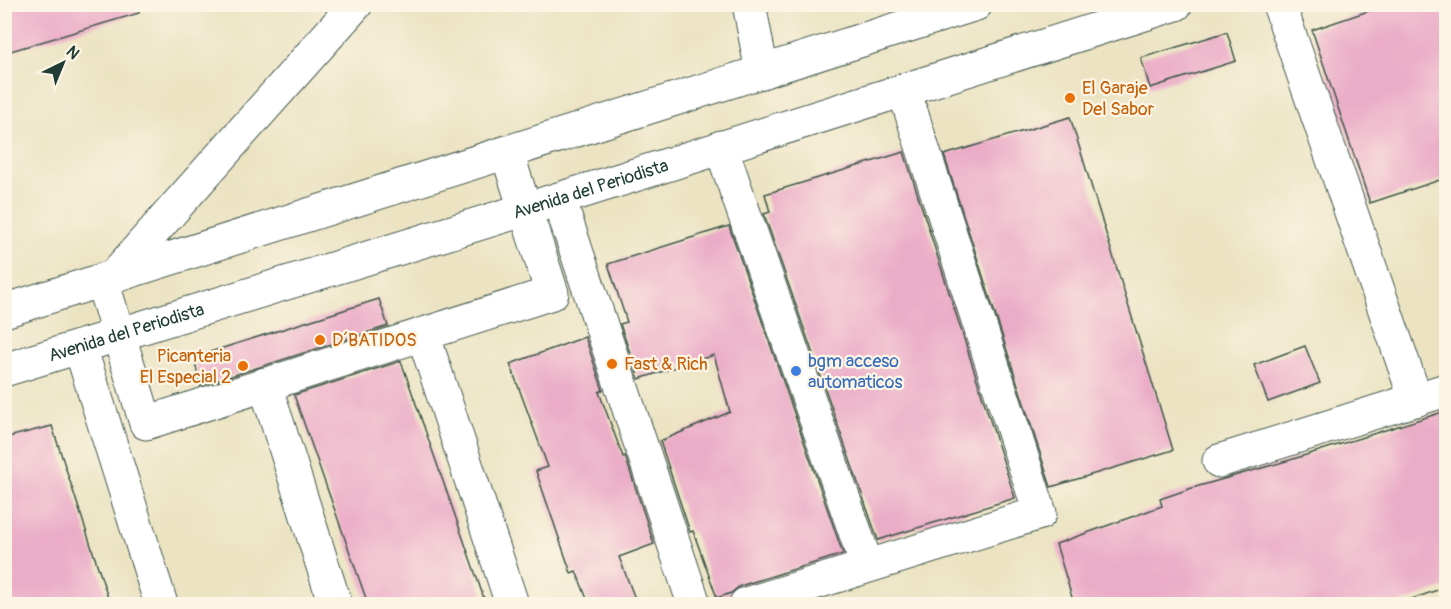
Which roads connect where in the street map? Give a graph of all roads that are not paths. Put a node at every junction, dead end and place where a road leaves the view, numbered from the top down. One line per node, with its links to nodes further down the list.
1 (356, 4): 12 (street)
2 (749, 4): 6 (street)
3 (976, 4): 6 (street)
4 (1176, 4): 7 (street, Avenida del Periodista)
5 (1279, 4): 20 (street)
6 (762, 72): 9 (street)
7 (904, 90): 8 (street, Avenida del Periodista); 22 (street)
8 (721, 147): 10 (street, Avenida del Periodista); 22 (street)
9 (507, 153): 11 (street); 12 (street)
10 (558, 199): 11 (street, Avenida del Periodista); 27 (street)
11 (525, 209): 14 (street); 15 (street, Avenida del Periodista)
12 (108, 279): 13 (street); 15 (street)
13 (4, 311)
14 (423, 334): 18 (street); 26 (street)
15 (118, 336): 16 (street, Avenida del Periodista); 18 (street)
16 (80, 347): 17 (street, Avenida del Periodista); 24 (street)
17 (4, 370)
18 (265, 384): 25 (street)
19 (1446, 390): 20 (street)
20 (1416, 400): 21 (street)
21 (1219, 461)
22 (867, 566): 23 (street)
23 (803, 596): 28 (street)
24 (161, 604)
25 (335, 604)
26 (512, 604)
27 (694, 604)
28 (746, 604)

